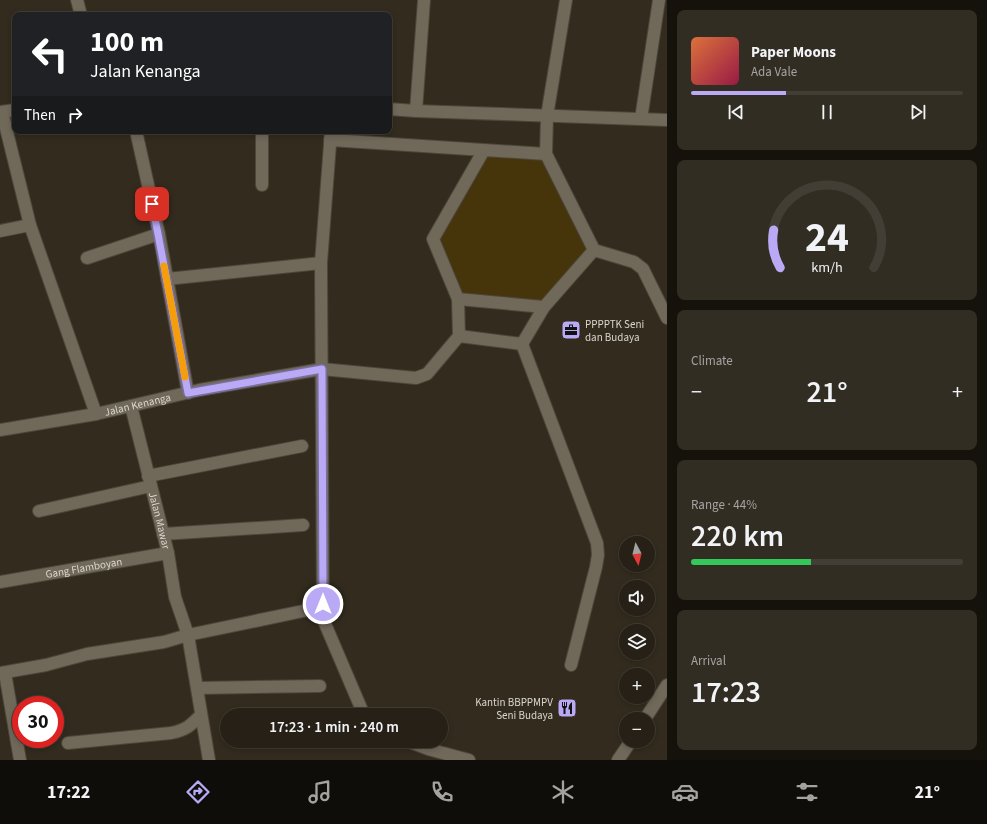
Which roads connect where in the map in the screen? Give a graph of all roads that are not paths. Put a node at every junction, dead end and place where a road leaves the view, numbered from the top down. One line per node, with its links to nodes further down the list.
1 (78, 0): 5 (street)
2 (424, 0): 8 (street)
3 (566, 0): 10 (street)
4 (659, 0): 11 (street)
5 (80, 12)
6 (392, 109): 8 (street)
7 (12, 110): 9 (street)
8 (416, 111): 10 (street)
9 (1, 112): 19 (street)
10 (547, 116): 11 (street); 17 (street)
11 (641, 119): 12 (street)
12 (667, 120)
13 (137, 134): 21 (street)
14 (262, 134): 18 (street)
15 (331, 135): 16 (street); 24 (street)
16 (484, 150): 17 (street); 26 (street)
17 (546, 154): 22 (street)
18 (262, 185)
19 (30, 225): 20 (street); 34 (street)
20 (0, 231)
21 (158, 234): 23 (street); 25 (street)
22 (594, 250): 27 (street); 28 (street)
23 (87, 258)
24 (321, 263): 25 (street); 31 (street)
25 (167, 279): 32 (street)
26 (458, 299): 27 (street); 29 (street)
27 (544, 307): 30 (street)
28 (667, 318)
29 (459, 336): 30 (street); 31 (street, Jalan Kenanga)
30 (522, 344): 45 (street)
31 (322, 369): 32 (street, Jalan Kenanga); 50 (street)
32 (188, 393): 33 (street, Jalan Kenanga)
33 (131, 406): 34 (street, Jalan Kenanga); 37 (street, Jalan Mawar)
34 (96, 414): 35 (street, Jalan Kenanga)
35 (0, 430)
36 (302, 446): 37 (street)
37 (150, 481): 38 (street); 40 (street, Jalan Mawar)
38 (39, 511)
39 (303, 525): 40 (street)
40 (163, 534): 41 (street, Jalan Mawar)
41 (168, 553): 42 (street, Gang Flamboyan); 44 (street, Jalan Mawar)
42 (0, 582)
43 (308, 610): 44 (street)
44 (188, 635): 46 (street); 49 (street, Jalan Mawar)
45 (571, 665)
46 (2, 673): 56 (street)
47 (667, 685): 51 (street)
48 (320, 686): 49 (street)
49 (197, 688): 52 (street, Jalan Mawar)
50 (361, 708)
51 (650, 712)
52 (201, 715): 53 (street); 57 (street, Jalan Mawar)
53 (68, 743)
54 (425, 748): 58 (street)
55 (626, 748): 59 (street)
56 (20, 760)
57 (206, 760)
58 (469, 760)
59 (618, 760)

